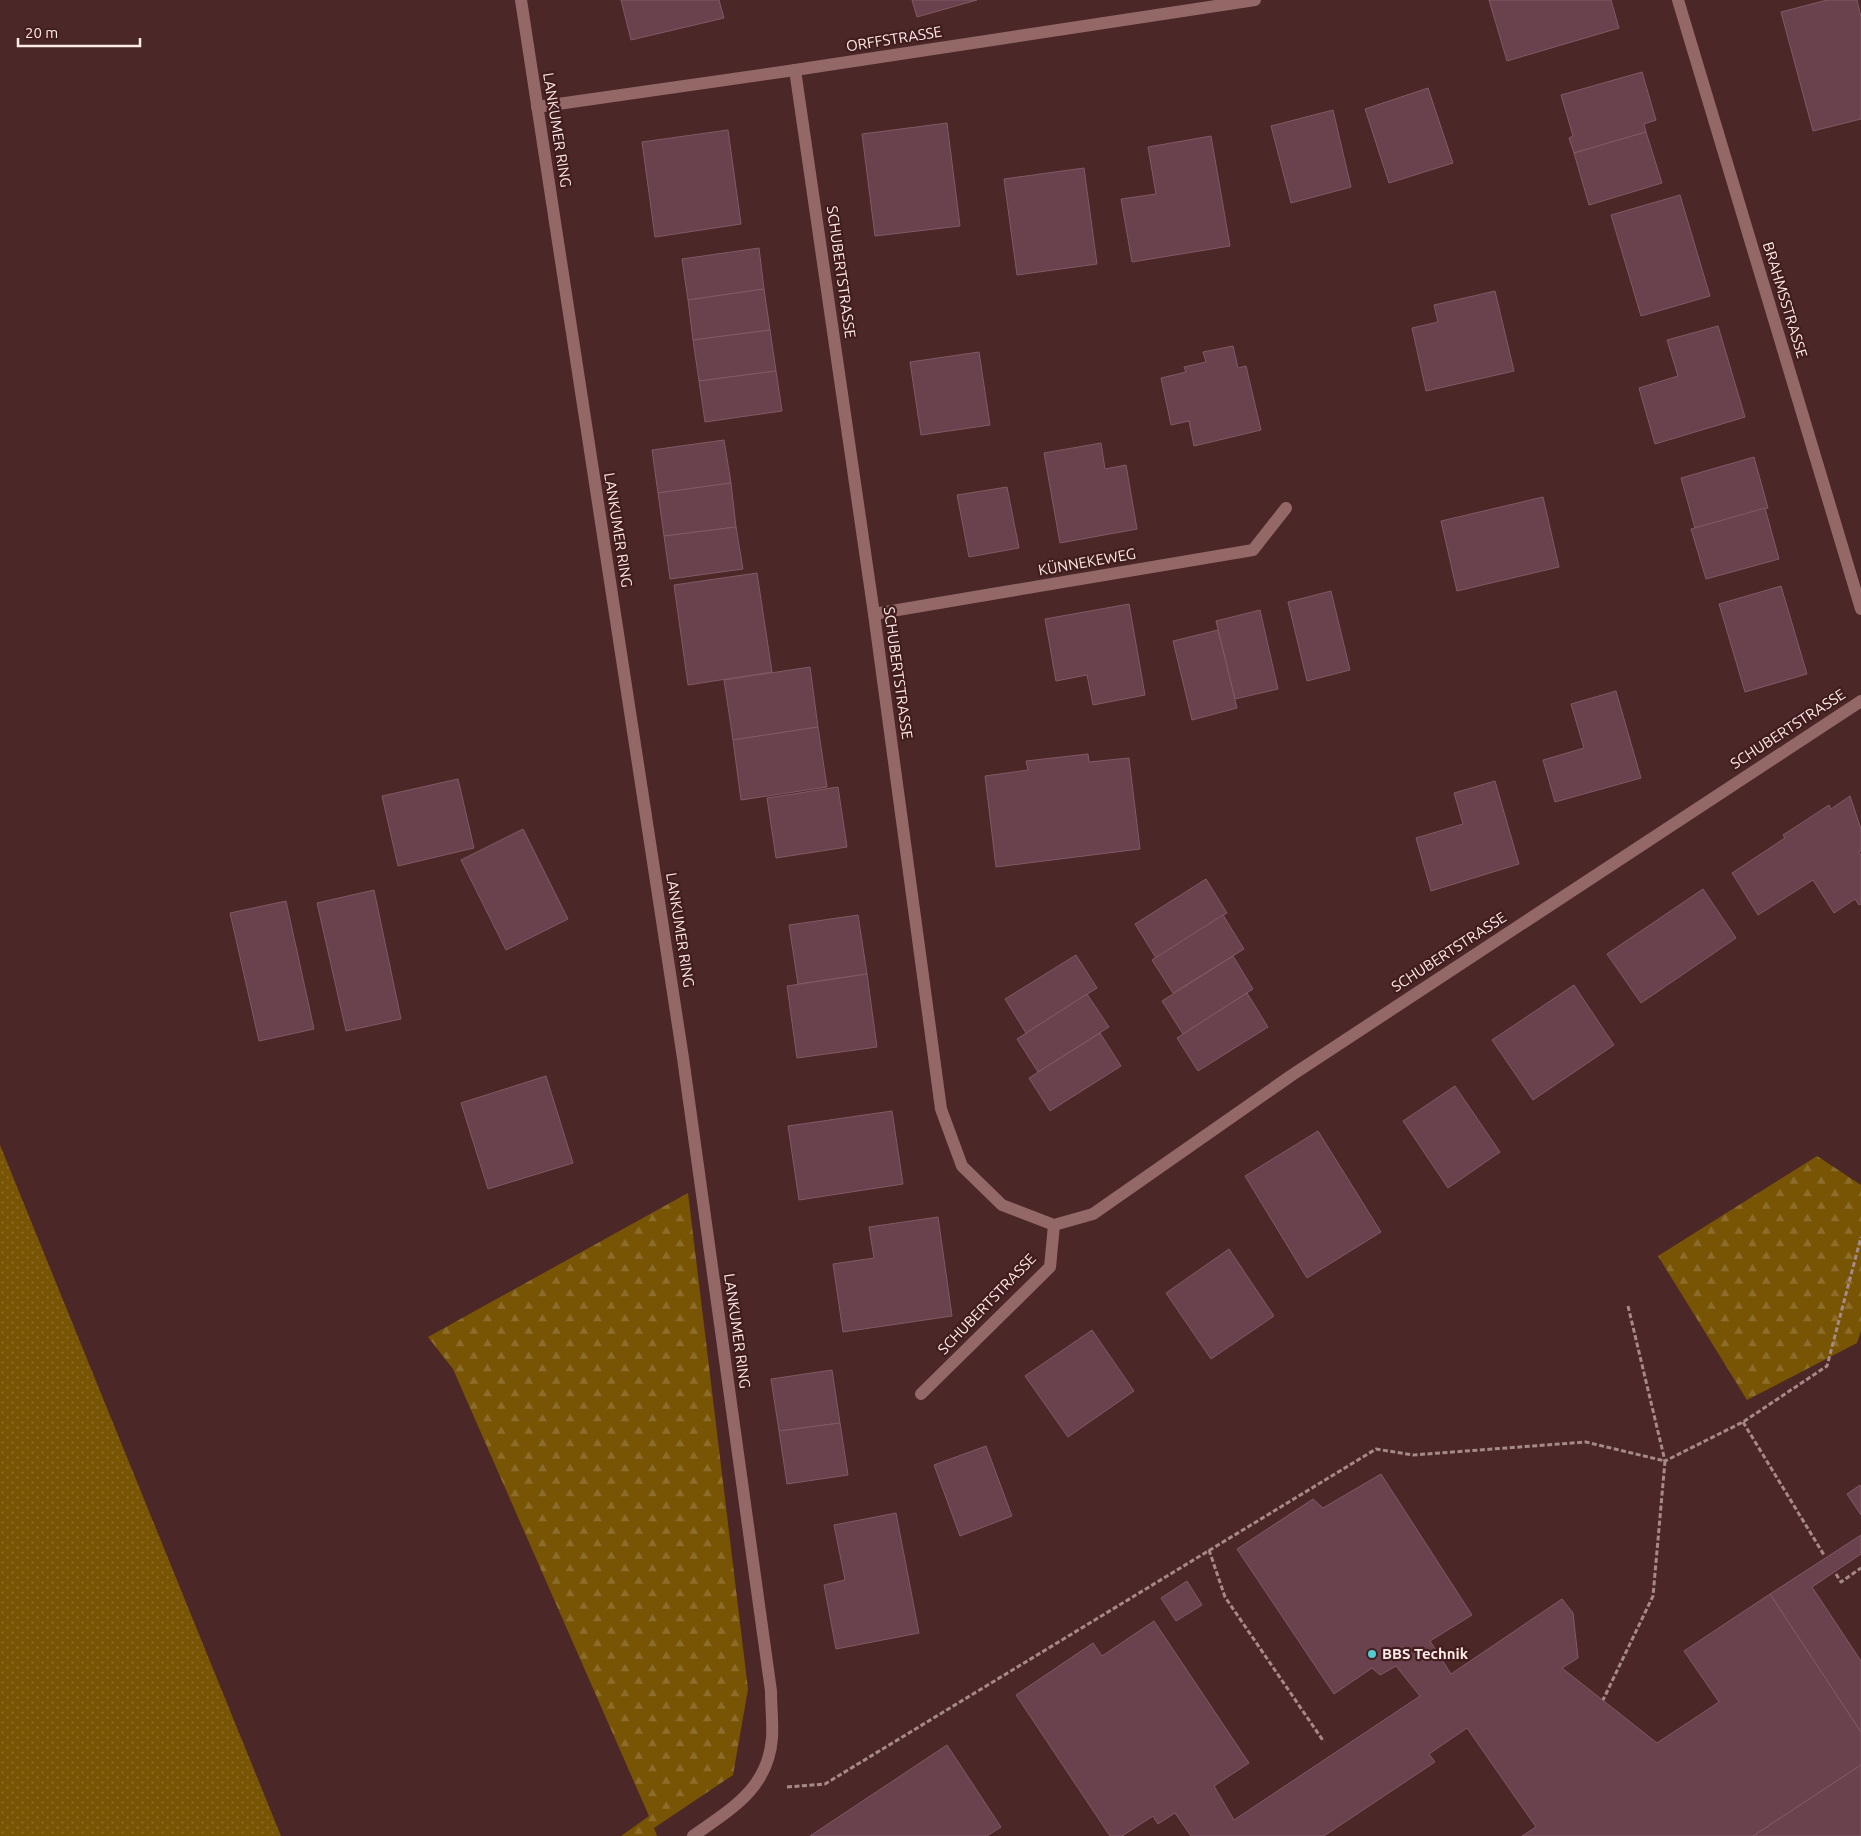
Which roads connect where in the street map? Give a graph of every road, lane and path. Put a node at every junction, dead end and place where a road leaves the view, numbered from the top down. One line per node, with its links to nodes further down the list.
1 (521, 0): 5 (street, LANKUMER RING)
2 (1255, 0): 4 (street, ORFFSTRASSE)
3 (1678, 0): 7 (street, BRAHMSSTRASSE)
4 (795, 70): 5 (street, ORFFSTRASSE); 8 (street, SCHUBERTSTRASSE)
5 (537, 107): 22 (street, LANKUMER RING)
6 (1286, 508): 8 (street, KÜNNEKEWEG)
7 (1861, 609)
8 (874, 614): 10 (street, SCHUBERTSTRASSE)
9 (1861, 701): 10 (street, SCHUBERTSTRASSE)
10 (1054, 1224): 13 (street, SCHUBERTSTRASSE)
11 (1861, 1237): 14 (path)
12 (1628, 1306): 15 (path)
13 (921, 1394)
14 (1743, 1422): 15 (path); 17 (path)
15 (1665, 1461): 16 (path); 20 (path)
16 (1209, 1550): 21 (path); 22 (path)
17 (1824, 1555)
18 (1861, 1568): 19 (path)
19 (1836, 1574)
20 (1603, 1700)
21 (1324, 1742)
22 (759, 1778): 23 (street, LANKUMER RING)
23 (693, 1836)

